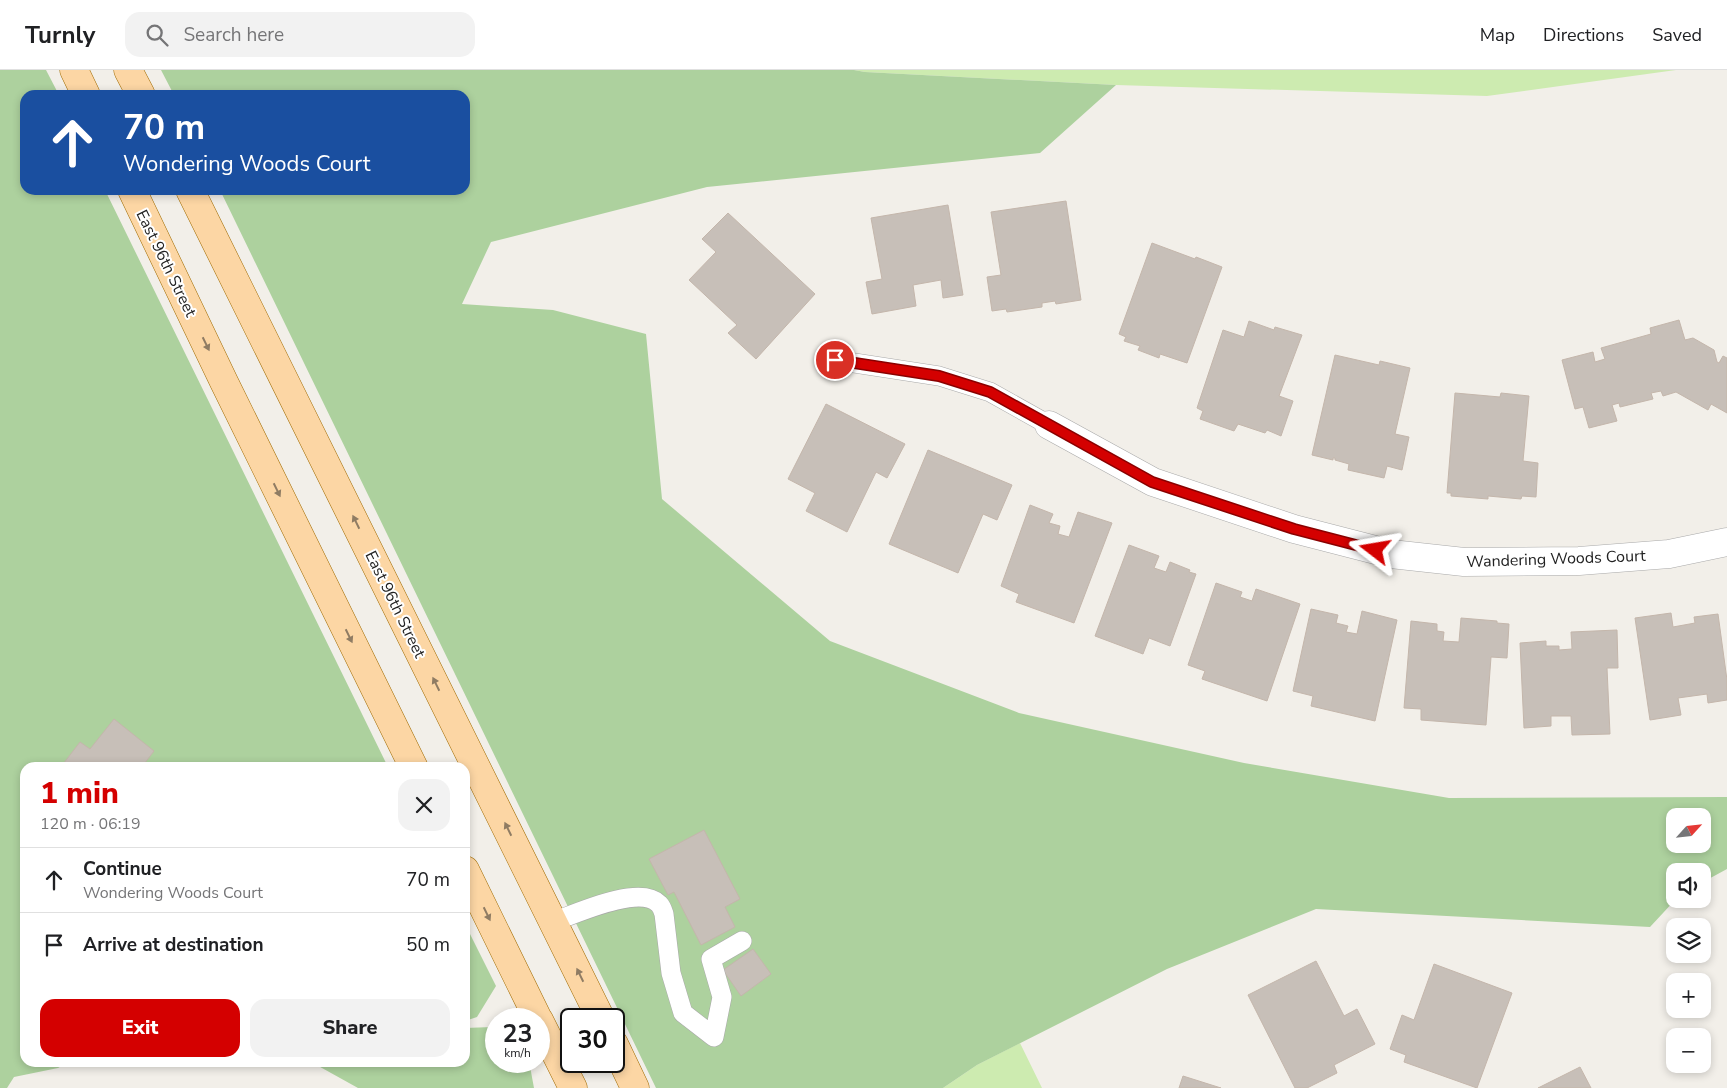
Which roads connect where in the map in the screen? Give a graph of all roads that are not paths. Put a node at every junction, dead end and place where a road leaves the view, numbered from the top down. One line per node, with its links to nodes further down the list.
1 (74, 70): 3 (main road)
2 (128, 70): 4 (main road)
3 (84, 90)
4 (138, 90)
5 (134, 195): 10 (main road, East 96th Street, one-way to 10)
6 (192, 195): 12 (main road, East 96th Street, one-way to 6)
7 (835, 360): 8 (lane)
8 (1049, 425): 9 (street, Wandering Woods Court)
9 (1727, 542)
10 (411, 762)
11 (470, 880): 14 (main road, one-way to 14)
12 (553, 922): 13 (lane); 15 (main road, East 96th Street, one-way to 12)
13 (742, 941)
14 (533, 1008)
15 (596, 1008)
16 (550, 1043): 18 (main road)
17 (625, 1067): 19 (main road)
18 (572, 1088)
19 (635, 1088)

